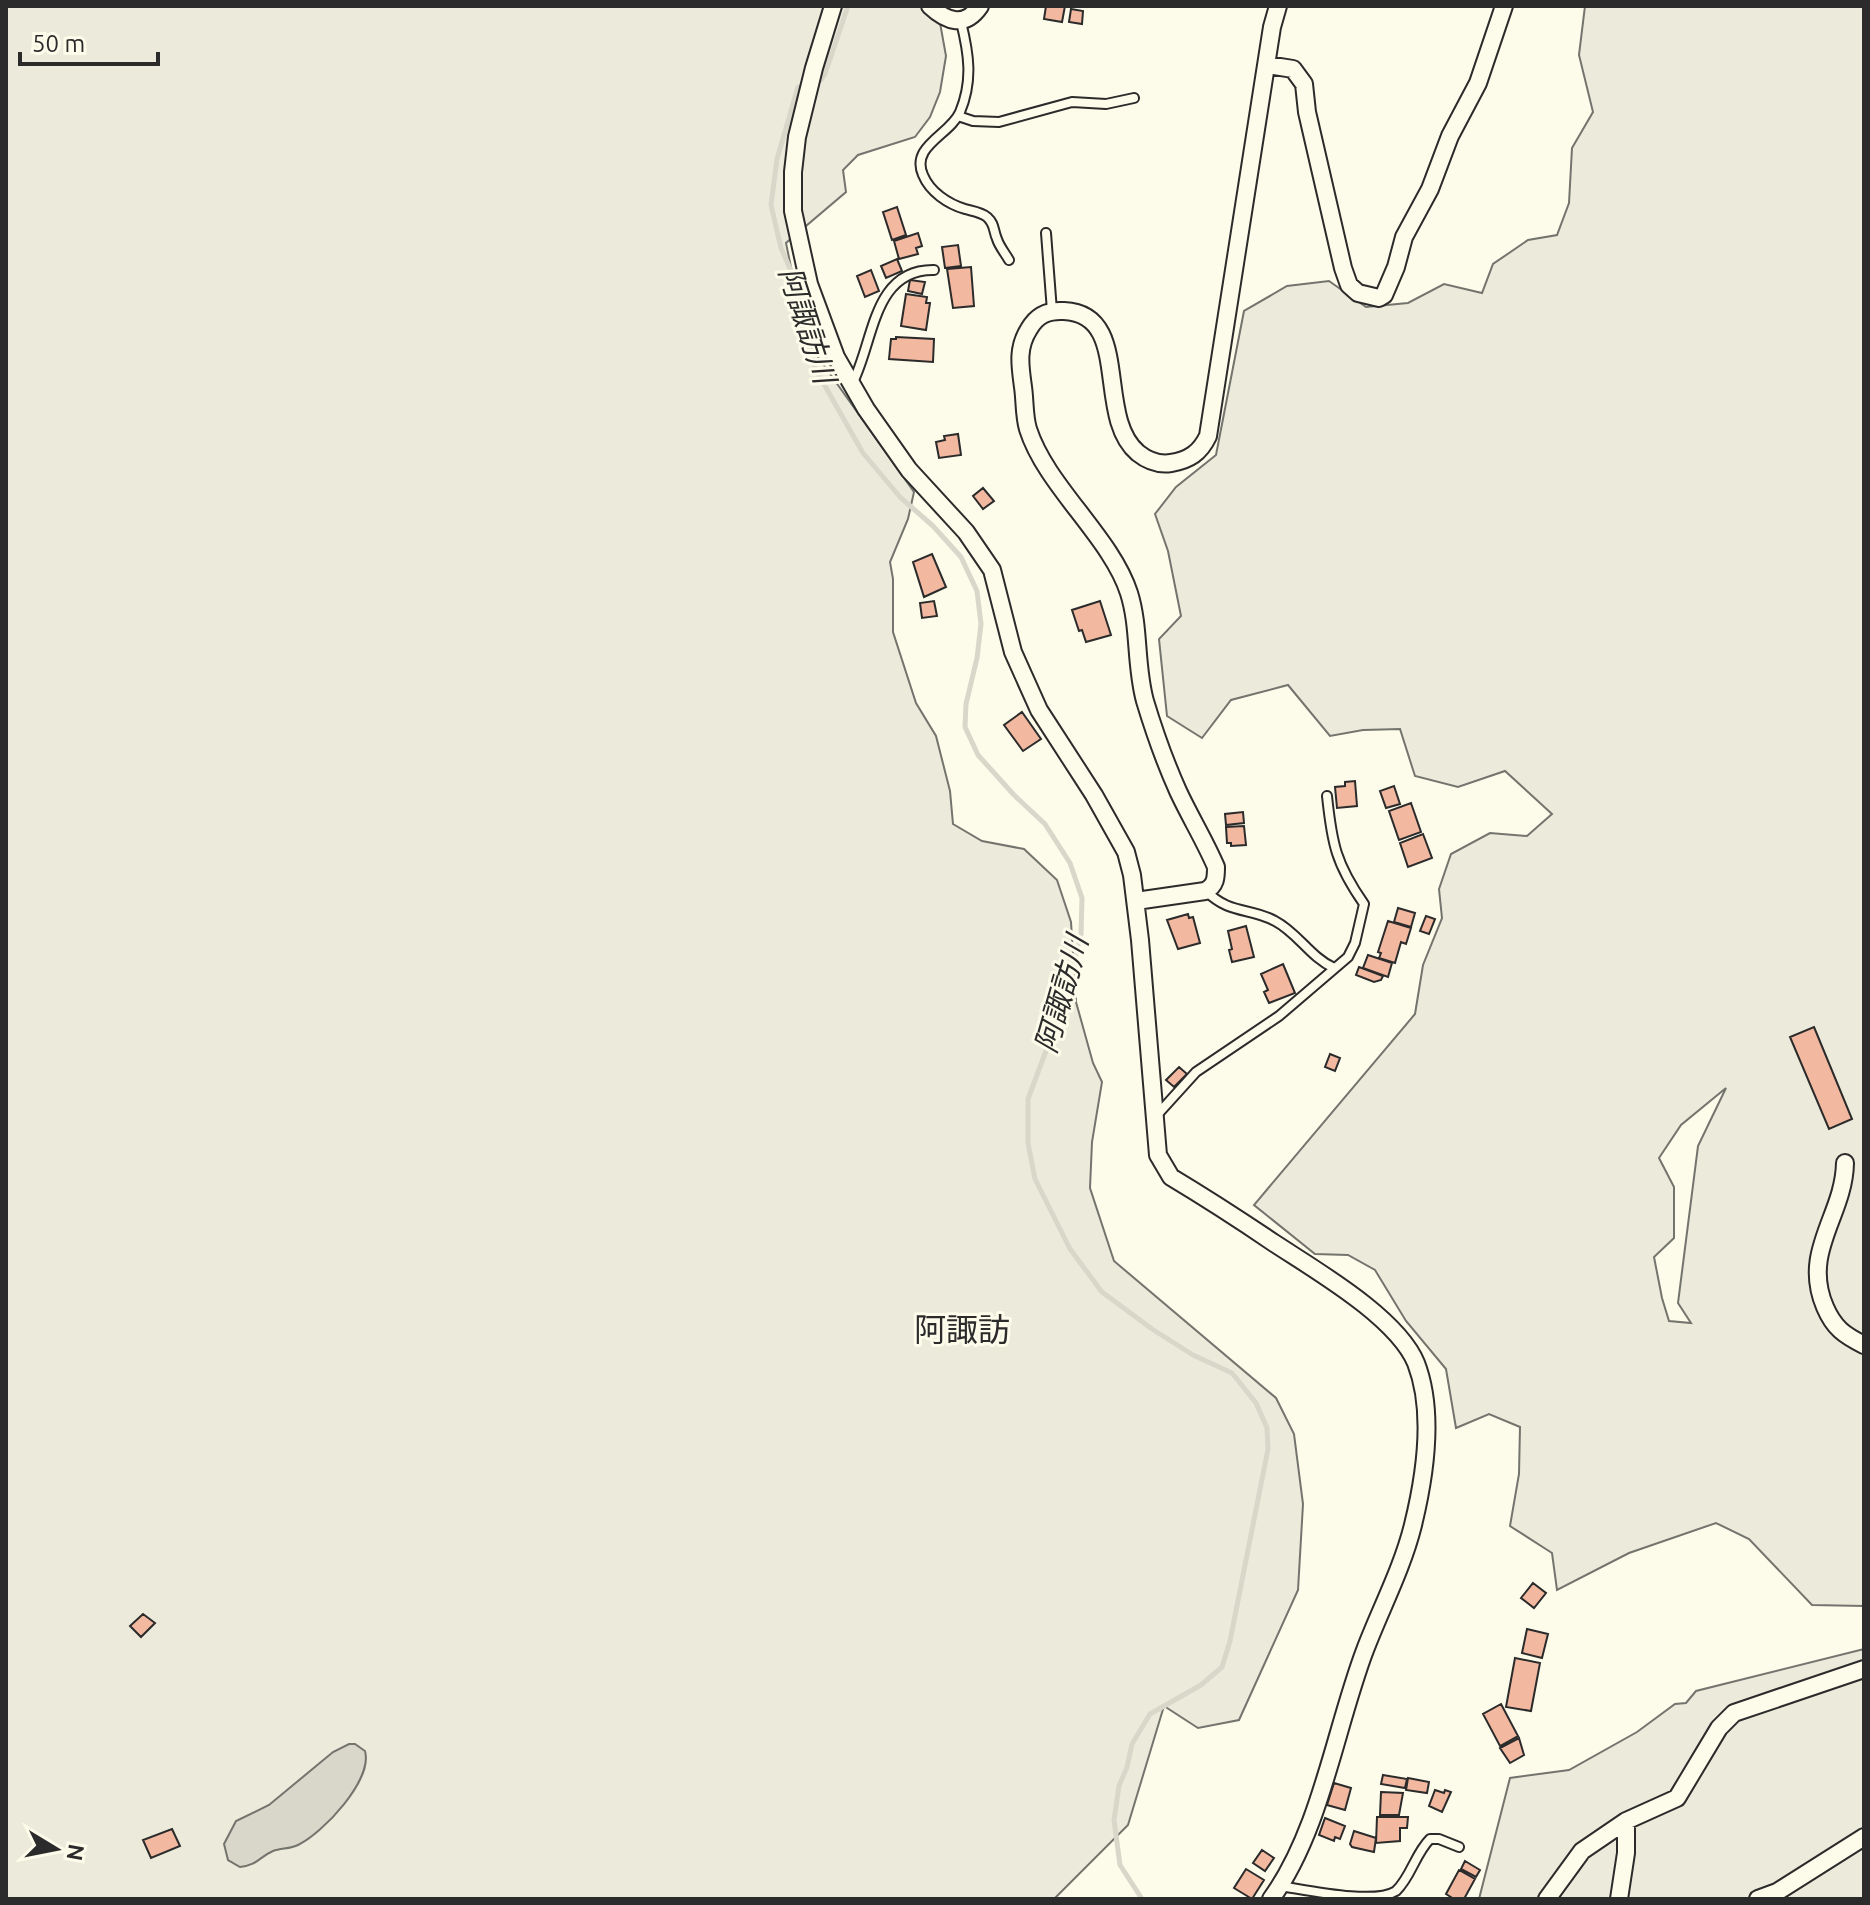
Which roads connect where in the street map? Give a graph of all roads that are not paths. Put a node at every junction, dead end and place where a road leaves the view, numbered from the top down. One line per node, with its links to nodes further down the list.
1 (833, 6): 14 (street)
2 (930, 6): 6 (street)
3 (980, 6): 6 (street)
4 (1278, 6): 7 (street)
5 (1504, 6): 7 (street)
6 (961, 22): 9 (lane)
7 (1268, 65): 13 (street)
8 (1134, 98): 9 (lane)
9 (958, 116): 11 (lane)
10 (1046, 233): 13 (lane)
11 (1009, 260)
12 (934, 270): 14 (lane)
13 (1052, 311): 16 (street)
14 (852, 384): 17 (street)
15 (1327, 796): 18 (lane)
16 (1205, 891): 17 (street); 18 (lane)
17 (1136, 901): 19 (street)
18 (1334, 968): 19 (lane)
19 (1154, 1118): 26 (street)
20 (1845, 1163): 21 (street)
21 (1864, 1345)
22 (1864, 1669): 23 (street)
23 (1626, 1821): 27 (street); 28 (street)
24 (1864, 1837): 29 (street)
25 (1459, 1847): 26 (lane)
26 (1276, 1893)
27 (1547, 1899)
28 (1619, 1899)
29 (1758, 1899)

